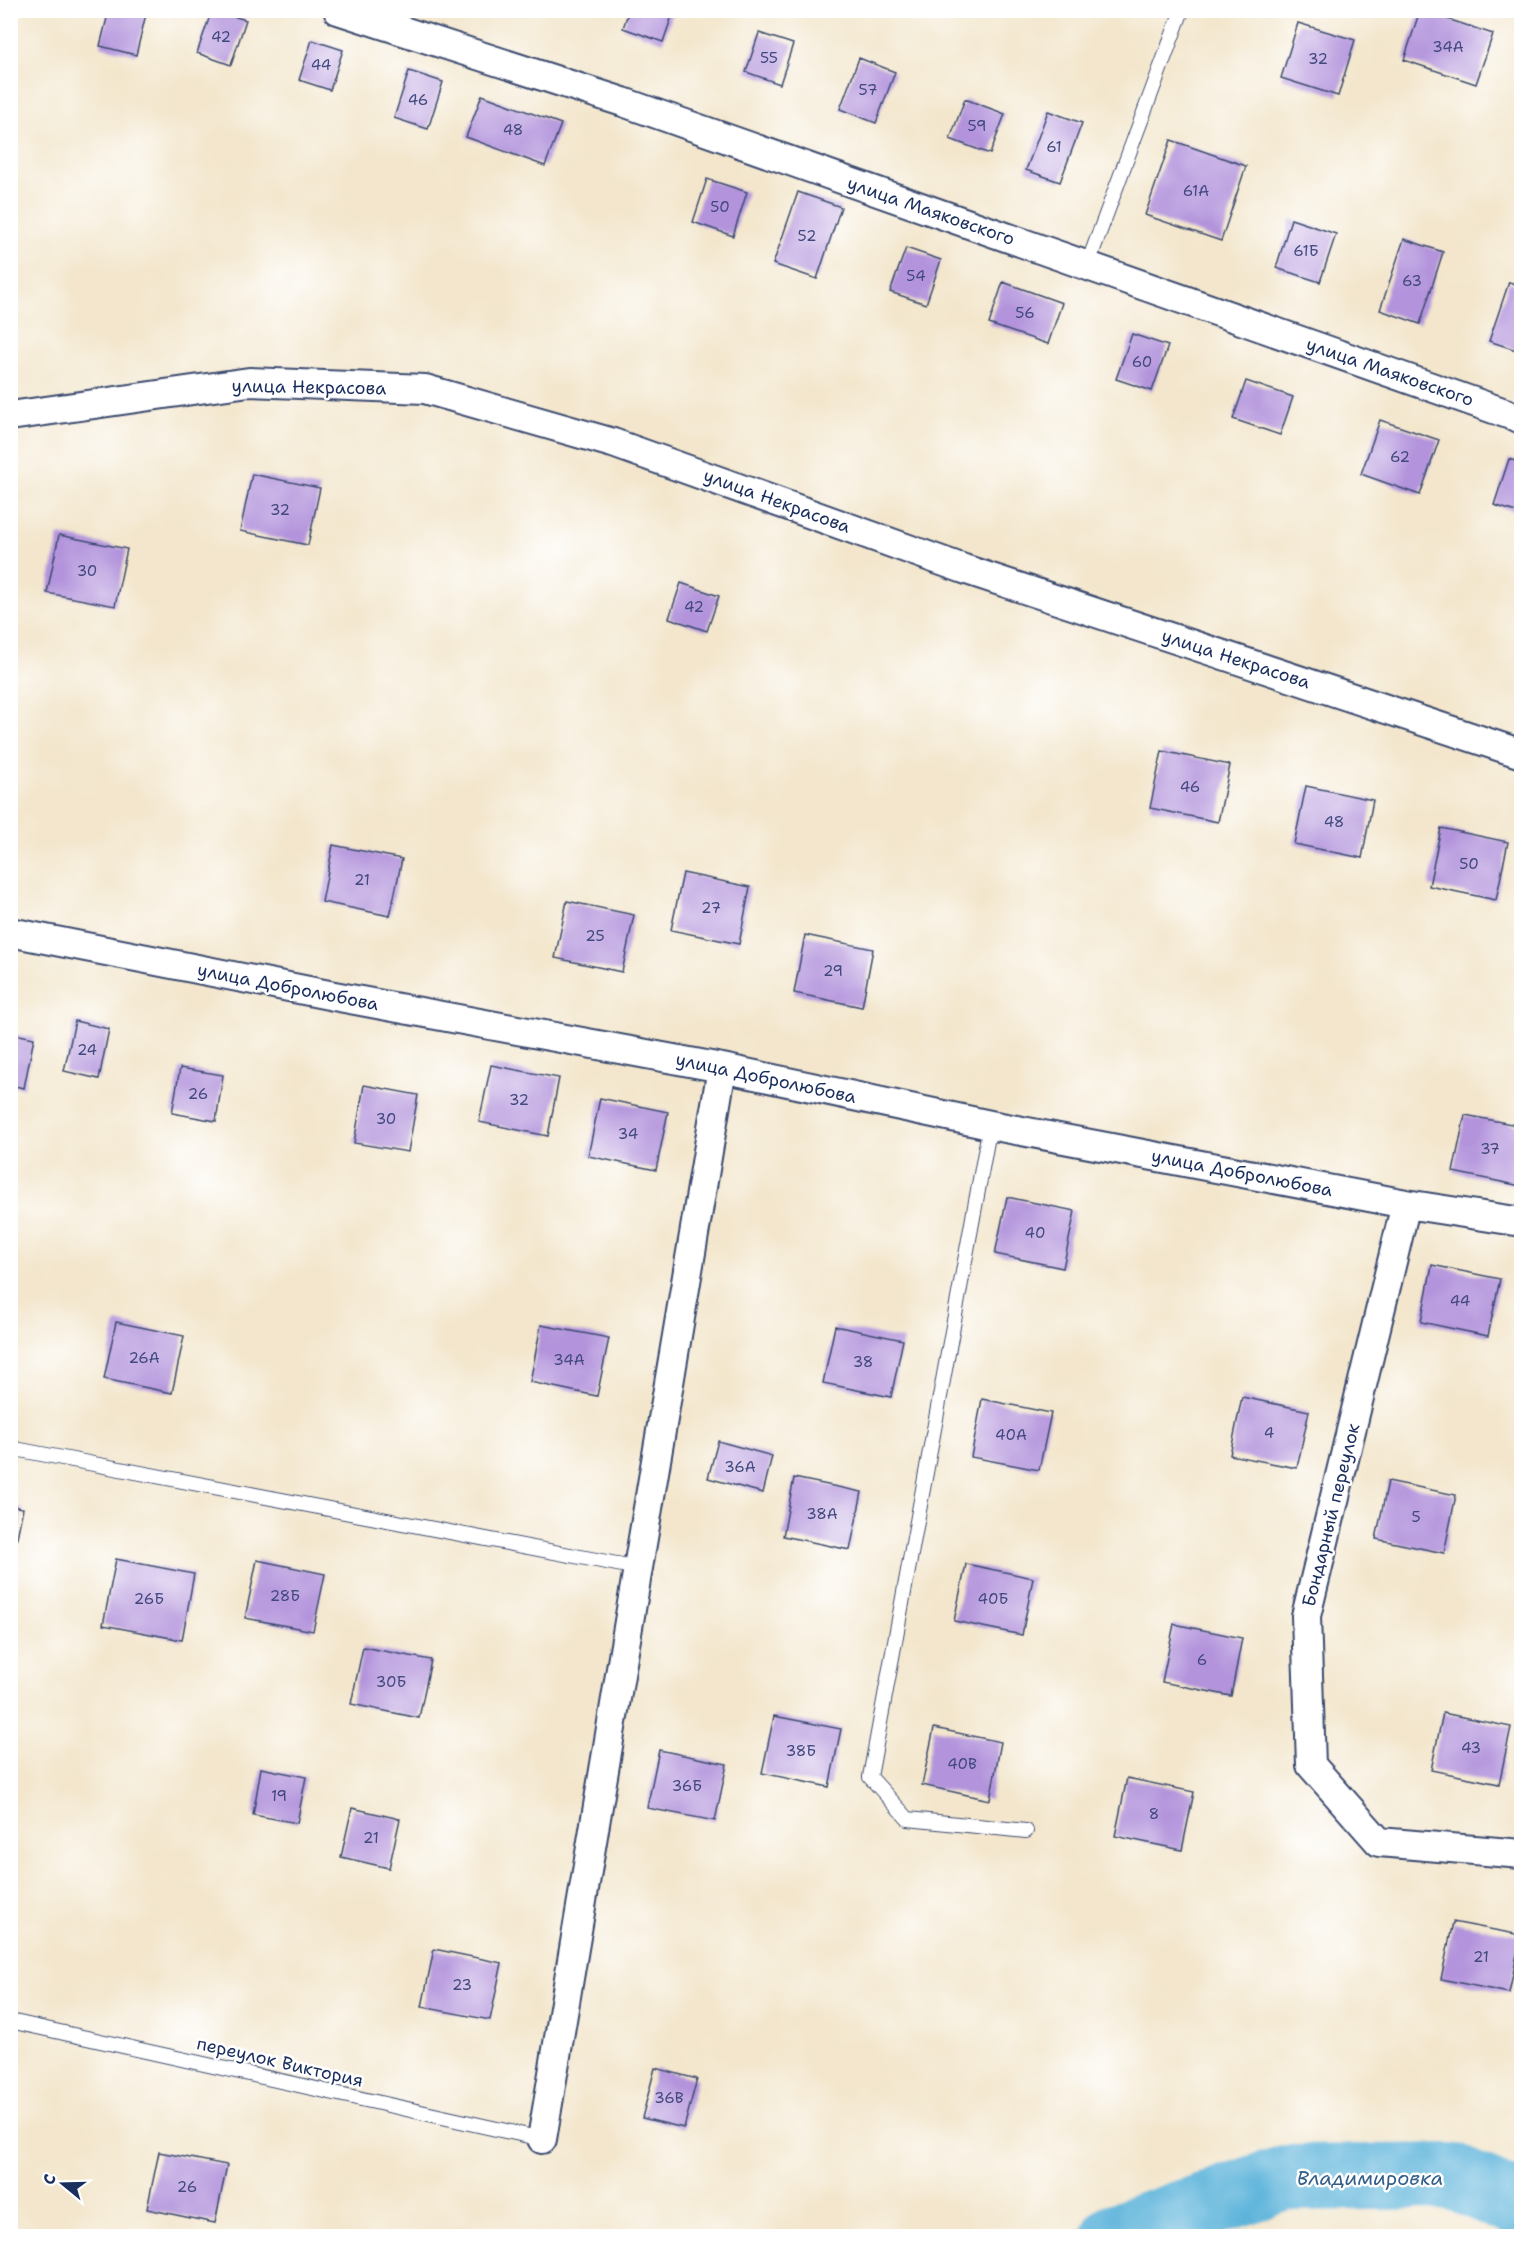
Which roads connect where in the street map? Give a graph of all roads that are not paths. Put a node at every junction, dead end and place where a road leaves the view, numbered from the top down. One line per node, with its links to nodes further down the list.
1 (338, 10): 3 (street, улица Маяковского)
2 (1182, 10): 3 (lane)
3 (1087, 266): 5 (street, улица Маяковского)
4 (10, 416): 6 (street, улица Некрасова)
5 (1521, 419)
6 (1521, 754)
7 (10, 932): 8 (street, улица Добролюбова)
8 (722, 1068): 9 (street, улица Добролюбова); 13 (street)
9 (990, 1125): 10 (street, улица Добролюбова); 14 (lane)
10 (1407, 1204): 11 (street, улица Добролюбова); 15 (street, Бондарный переулок)
11 (1521, 1222)
12 (10, 1448): 13 (lane)
13 (638, 1568): 17 (street)
14 (1026, 1831)
15 (1521, 1854)
16 (10, 2021): 17 (lane, переулок Виктория)
17 (542, 2139)

